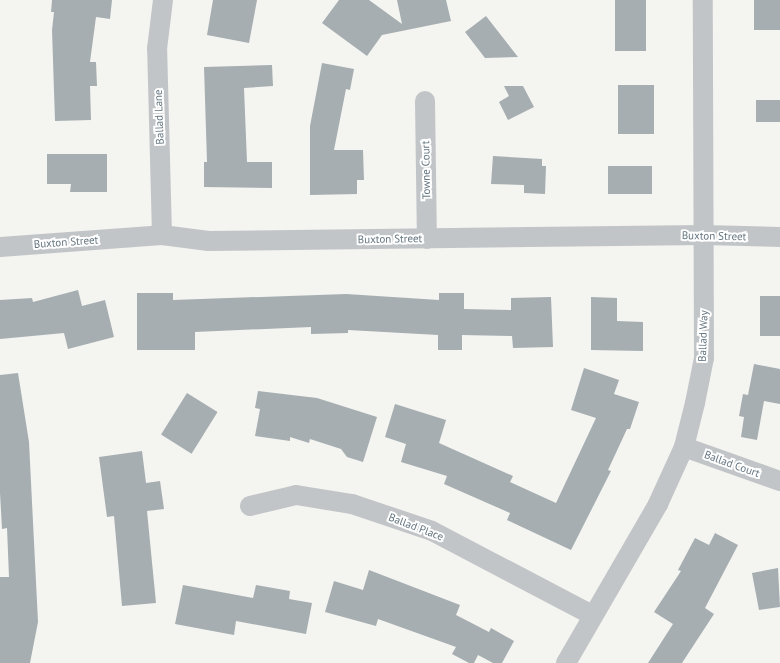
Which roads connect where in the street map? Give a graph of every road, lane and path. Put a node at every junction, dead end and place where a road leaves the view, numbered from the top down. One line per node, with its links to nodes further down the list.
1 (163, 0): 4 (street, Ballad Lane)
2 (703, 0): 5 (street, Ballad Way)
3 (425, 101): 7 (street, Towne Court)
4 (162, 235): 7 (street, Buxton Street); 8 (street, Buxton Street)
5 (704, 235): 6 (street, Buxton Street); 7 (street, Buxton Street); 9 (street, Ballad Way)
6 (780, 237)
7 (427, 238)
8 (0, 247)
9 (684, 447): 10 (street, Ballad Court); 12 (street, Ballad Way)
10 (780, 481)
11 (250, 506): 12 (street, Ballad Place)
12 (592, 616): 13 (street, Ballad Way)
13 (566, 663)

